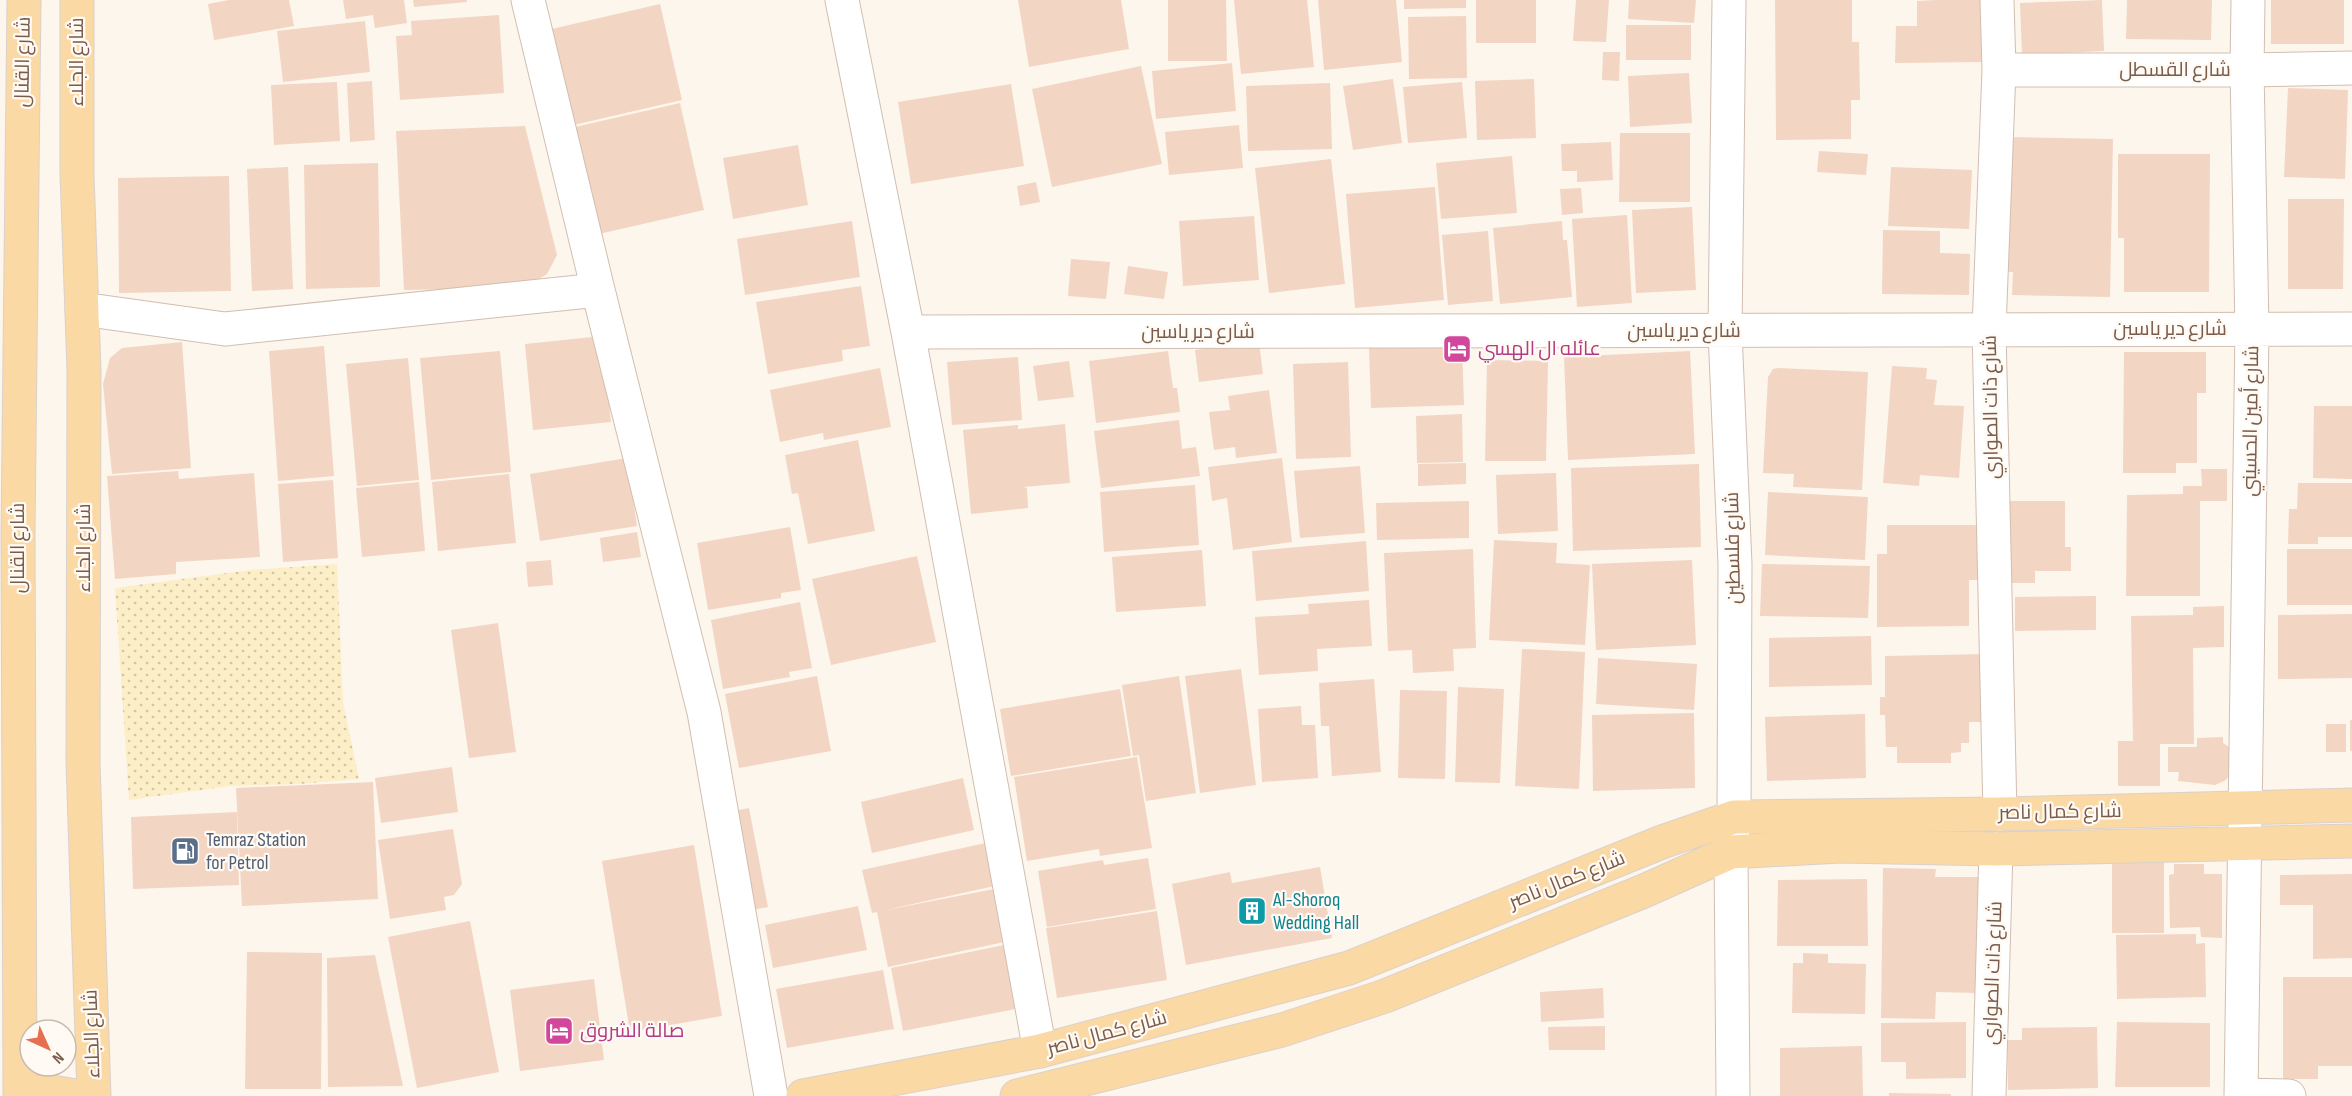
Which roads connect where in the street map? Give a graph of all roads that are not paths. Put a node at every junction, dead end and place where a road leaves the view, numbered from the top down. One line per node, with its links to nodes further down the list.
1 (24, 0): 12 (main road, شارع القنال)
2 (77, 0): 13 (main road, شارع الجلاء)
3 (528, 0): 11 (street)
4 (842, 0): 17 (street)
5 (1729, 0): 18 (street, شارع فلسطين)
6 (1997, 0): 9 (street, شارع ذات الصواري)
7 (2248, 0): 10 (street, شارع أمين الحسيني)
8 (2352, 68): 10 (street, شارع القسطل)
9 (1999, 70): 10 (street, شارع القسطل); 14 (street, شارع ذات الصواري)
10 (2247, 70): 15 (street, شارع أمين الحسيني)
11 (598, 290): 13 (street); 32 (street)
12 (10, 306): 29 (main road, شارع القنال)
13 (82, 309): 31 (main road, شارع الجلاء)
14 (1989, 329): 15 (street, شارع دير ياسين); 18 (street, شارع دير ياسين); 21 (street, شارع ذات الصواري)
15 (2252, 329): 16 (street, شارع دير ياسين); 20 (street, شارع أمين الحسيني)
16 (2352, 329)
17 (909, 332): 18 (street, شارع دير ياسين); 27 (street)
18 (1725, 332): 22 (street, شارع فلسطين)
19 (2352, 805): 20 (main road, شارع كمال ناصر)
20 (2246, 807): 21 (main road, شارع كمال ناصر); 24 (street, شارع أمين الحسيني)
21 (2000, 814): 22 (main road, شارع كمال ناصر)
22 (1734, 817): 26 (street, شارع فلسطين); 27 (main road, شارع كمال ناصر)
23 (2352, 841): 24 (main road, شارع كمال ناصر)
24 (2244, 843): 25 (main road, شارع كمال ناصر); 28 (street, شارع أمين الحسيني)
25 (1996, 849): 26 (main road, شارع كمال ناصر); 36 (street, شارع ذات الصواري)
26 (1731, 852): 34 (main road, شارع كمال ناصر); 35 (street, شارع فلسطين)
27 (1040, 1051): 33 (main road, شارع كمال ناصر)
28 (2241, 1095): 37 (street)
29 (20, 1096): 30 (main road)
30 (76, 1096)
31 (94, 1096)
32 (771, 1096)
33 (803, 1096)
34 (1017, 1096)
35 (1733, 1096)
36 (1989, 1096)
37 (2289, 1096)

